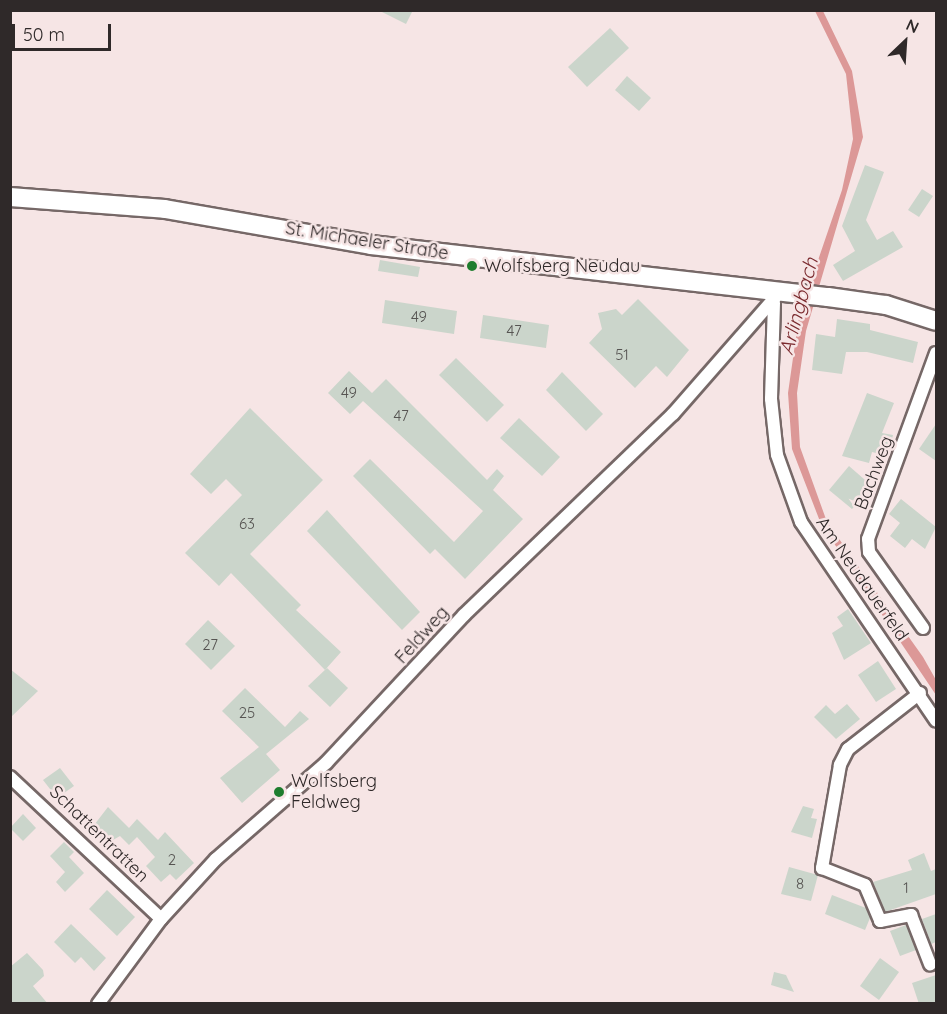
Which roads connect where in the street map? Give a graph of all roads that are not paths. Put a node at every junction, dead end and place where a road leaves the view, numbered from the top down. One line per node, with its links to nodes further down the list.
1 (10, 197): 2 (main road, St. Michaeler Straße)
2 (781, 298): 3 (main road, St. Michaeler Straße); 6 (street, Am Neudauerfeld); 9 (street, Feldweg)
3 (936, 321)
4 (936, 353): 5 (street, Bachweg)
5 (922, 628)
6 (920, 693): 7 (street, Am Neudauerfeld); 10 (street)
7 (936, 721)
8 (10, 777): 9 (street, Schattentratten)
9 (161, 919): 11 (street, Feldweg)
10 (930, 964)
11 (98, 1004)

